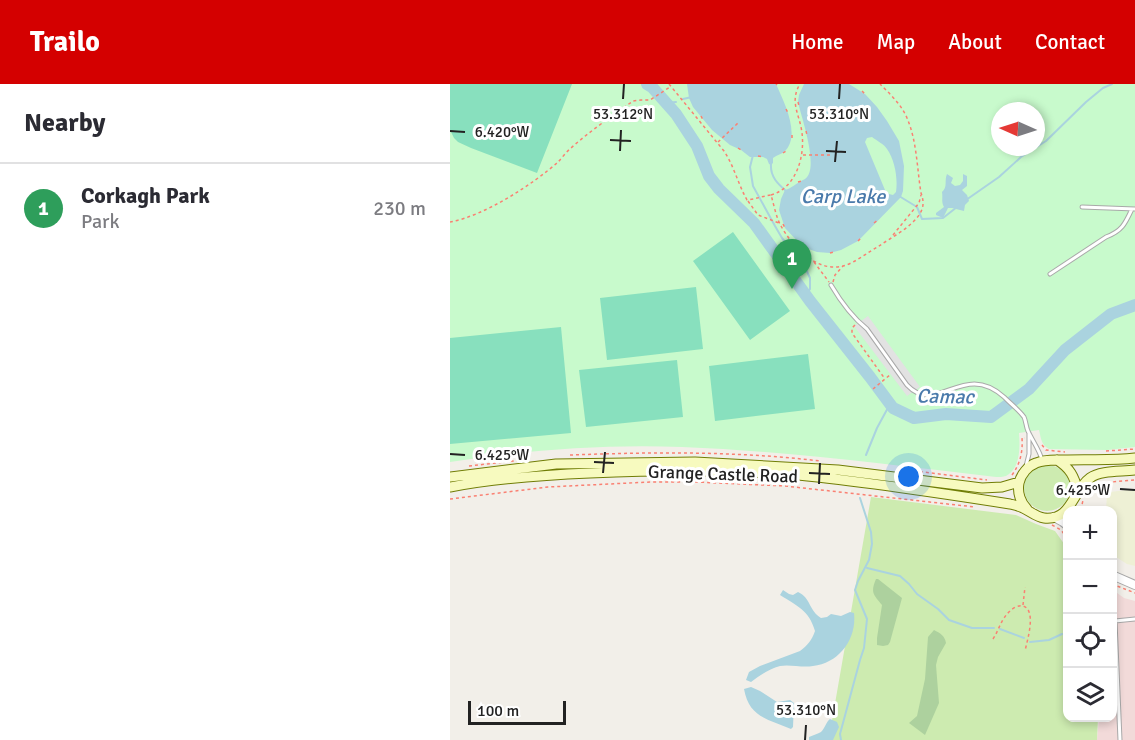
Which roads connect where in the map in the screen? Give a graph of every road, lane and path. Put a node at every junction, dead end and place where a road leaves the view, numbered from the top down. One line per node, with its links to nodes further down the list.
1 (800, 84): 20 (path)
2 (880, 84): 26 (path)
3 (670, 85): 17 (path); 32 (path)
4 (862, 91): 5 (path)
5 (865, 94)
6 (798, 102): 7 (path)
7 (799, 106)
8 (786, 109): 9 (path)
9 (788, 113)
10 (701, 117): 11 (path)
11 (703, 120)
12 (739, 122): 17 (path)
13 (806, 131): 15 (path)
14 (792, 135): 16 (path)
15 (807, 135)
16 (792, 139)
17 (717, 143): 28 (path)
18 (786, 151): 19 (path)
19 (783, 153)
20 (802, 155): 21 (path); 27 (path)
21 (832, 155)
22 (758, 156): 23 (path)
23 (763, 157)
24 (802, 180): 25 (path)
25 (798, 182)
26 (921, 194): 37 (path); 37 (path)
27 (771, 195): 28 (path); 34 (path)
28 (747, 200): 34 (path)
29 (1082, 207): 30 (lane)
30 (1133, 209): 43 (lane)
31 (878, 220): 33 (path)
32 (450, 222)
33 (874, 223)
34 (782, 224): 35 (path); 41 (path)
35 (785, 228)
36 (861, 238): 38 (path)
37 (890, 238): 42 (path)
38 (858, 241)
39 (834, 252): 40 (path)
40 (830, 253)
41 (813, 262): 42 (path); 44 (path)
42 (843, 266): 44 (path)
43 (1050, 274)
44 (831, 285): 49 (lane)
45 (855, 325): 47 (path)
46 (891, 374): 47 (path)
47 (885, 379): 48 (path)
48 (874, 388)
49 (1029, 432): 58 (lane); 60 (lane)
50 (1026, 437): 52 (path)
51 (1039, 440): 54 (path)
52 (1023, 443)
53 (1135, 449): 55 (path)
54 (1067, 452)
55 (1100, 452)
56 (1135, 458): 57 (main road)
57 (1057, 460): 58 (main road); 65 (main road)
58 (1043, 461): 60 (main road)
59 (1135, 470): 65 (main road)
60 (1025, 471): 63 (main road)
61 (450, 477): 63 (main road, Grange Castle Road)
62 (1135, 480): 65 (path)
63 (1019, 482): 70 (main road)
64 (450, 487): 70 (main road, Grange Castle Road)
65 (1082, 494): 67 (main road); 68 (path)
66 (450, 499): 69 (path)
67 (1073, 506)
68 (1081, 506)
69 (980, 508)
70 (1029, 511): 72 (main road, Grange Castle Road)
71 (1063, 513): 72 (main road)
72 (1054, 517): 73 (street)
73 (1063, 522)
74 (1044, 524): 75 (path)
75 (1063, 533)
76 (1117, 577): 77 (street)
77 (1135, 585)
78 (1117, 586): 80 (path)
79 (1025, 587): 81 (path)
80 (1135, 593)
81 (1023, 606): 83 (path); 84 (path)
82 (1135, 619): 85 (lane)
83 (993, 639)
84 (1025, 651)
85 (1120, 740)

